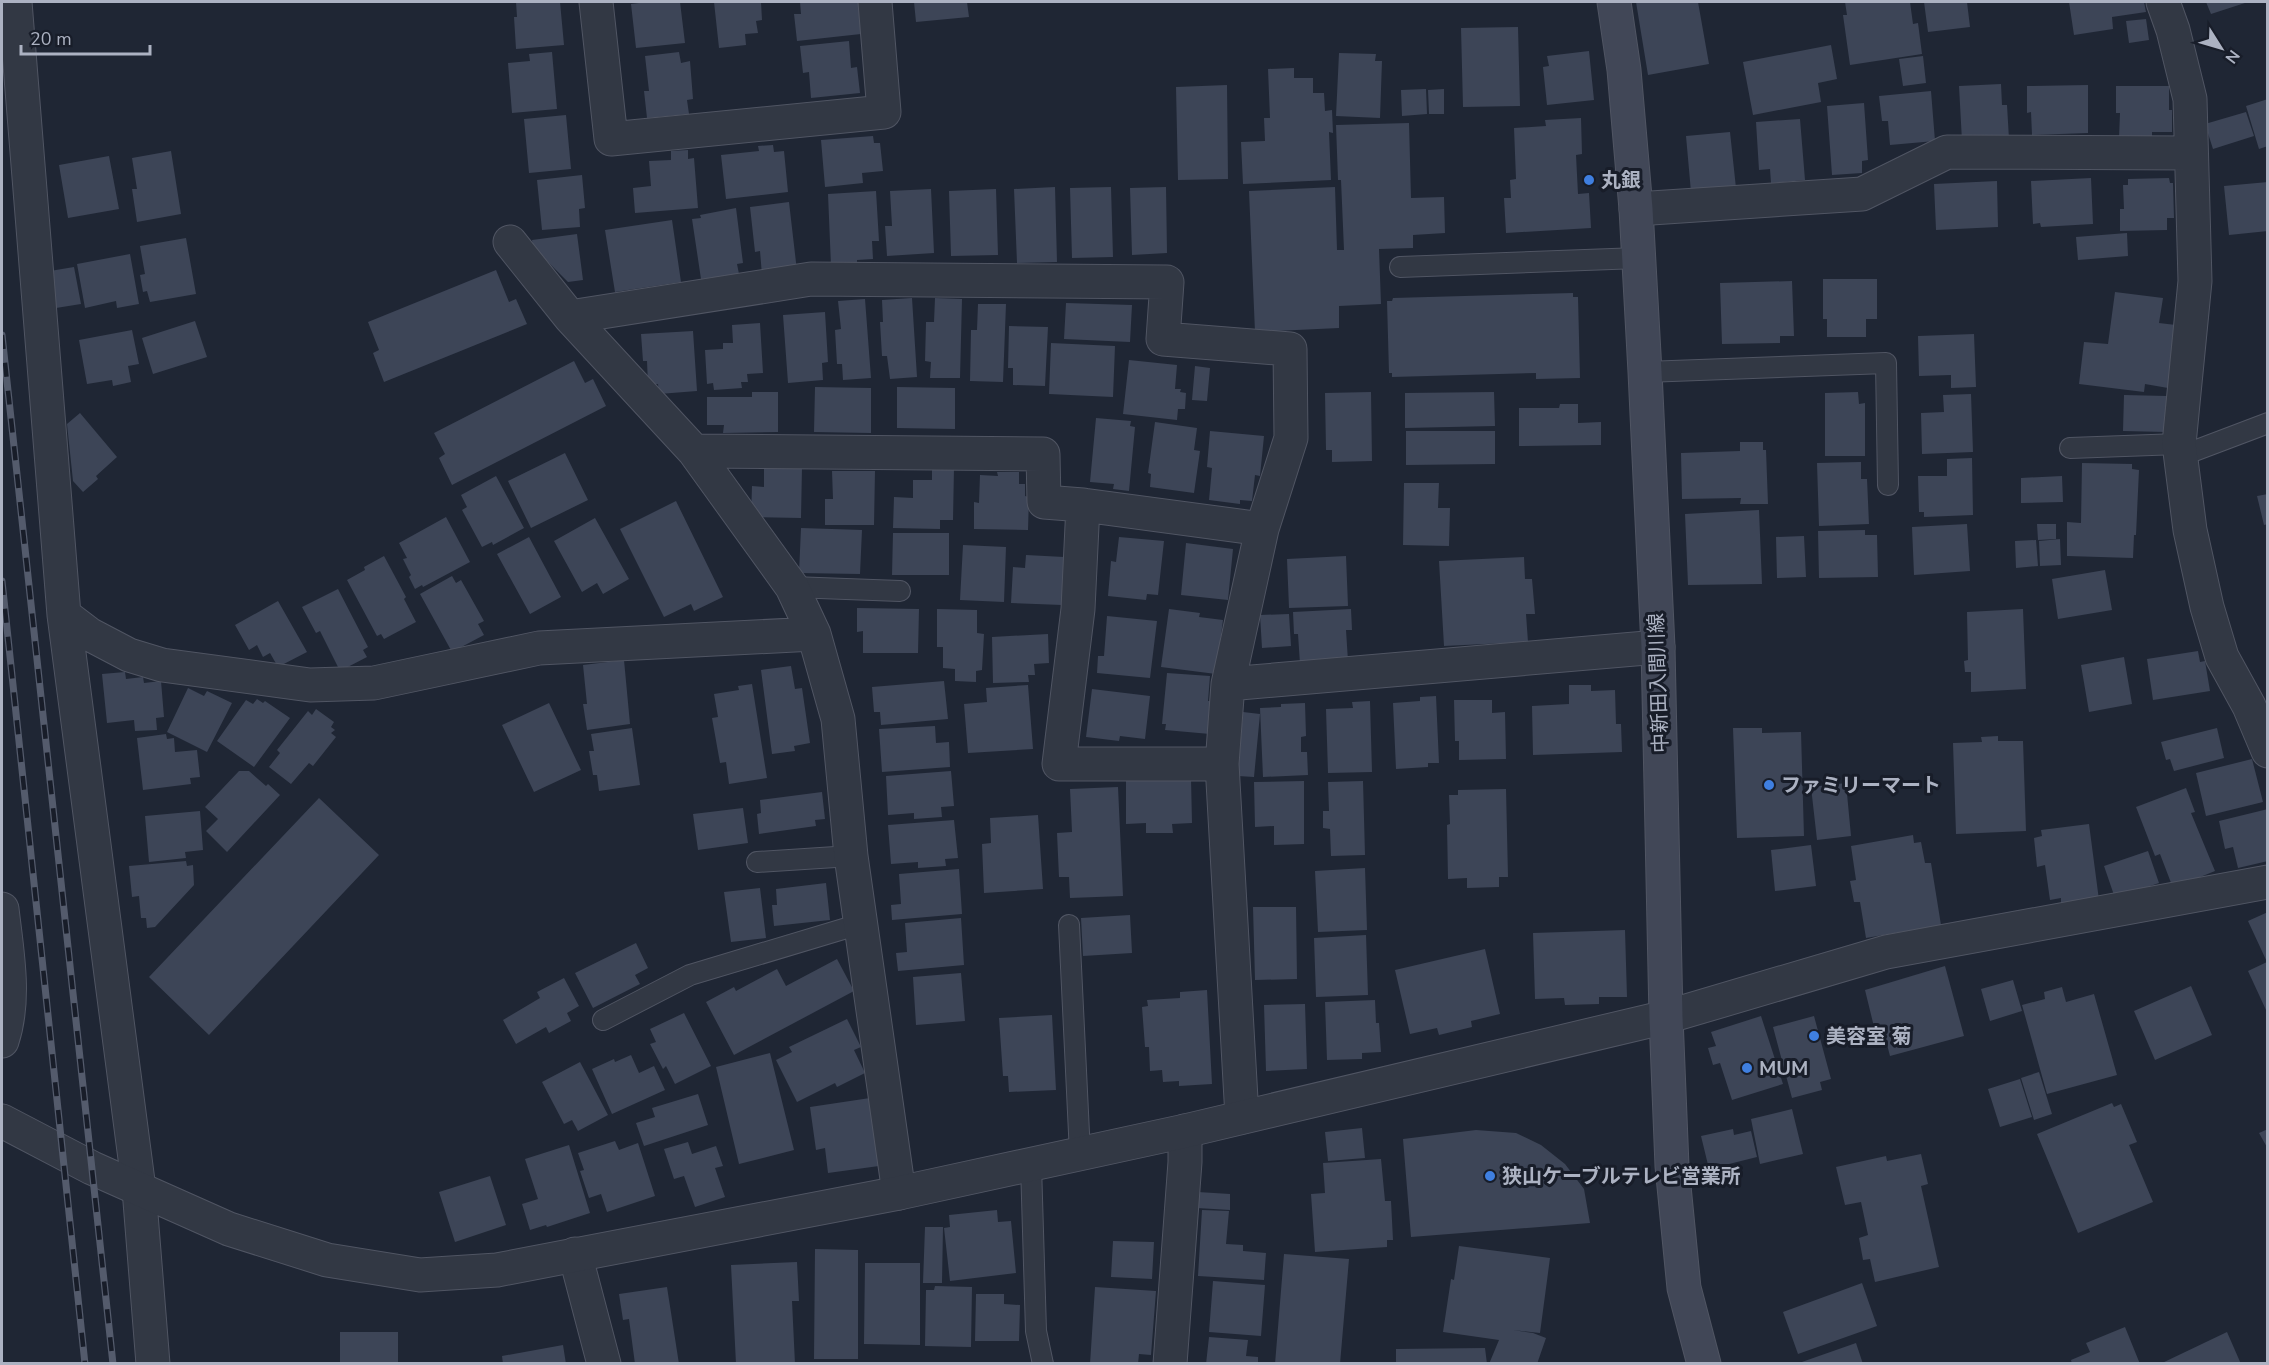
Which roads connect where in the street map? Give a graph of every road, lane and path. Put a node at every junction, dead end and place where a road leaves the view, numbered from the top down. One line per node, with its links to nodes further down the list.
1 (15, 2): 22 (street)
2 (596, 2): 3 (street)
3 (875, 2)
4 (1614, 2): 7 (main road, 中新田入間川線)
5 (2163, 2): 6 (street)
6 (2192, 153): 7 (street); 16 (street)
7 (1636, 209): 9 (main road, 中新田入間川線)
8 (510, 242): 11 (street)
9 (1639, 258): 10 (lane); 12 (main road, 中新田入間川線)
10 (1400, 267)
11 (570, 317): 15 (street); 19 (street)
12 (1645, 372): 17 (lane); 24 (main road, 中新田入間川線)
13 (2268, 423): 16 (lane)
14 (2070, 448): 16 (lane)
15 (694, 450): 18 (street); 20 (street)
16 (2180, 450): 26 (street)
17 (1888, 485)
18 (1083, 506): 19 (street); 27 (street)
19 (1262, 529): 25 (street)
20 (792, 587): 21 (lane); 23 (street)
21 (900, 591)
22 (64, 615): 23 (street); 42 (street)
23 (814, 634): 28 (street)
24 (1658, 647): 25 (street); 34 (main road, 中新田入間川線)
25 (1228, 684): 27 (street)
26 (2268, 751)
27 (1222, 764): 37 (street)
28 (850, 856): 29 (lane); 32 (street)
29 (757, 862)
30 (2268, 882): 34 (street)
31 (2, 909): 36 (street)
32 (860, 924): 35 (lane); 43 (street)
33 (1069, 925): 40 (lane)
34 (1666, 1017): 37 (street); 49 (main road, 中新田入間川線)
35 (603, 1020)
36 (2, 1041)
37 (1242, 1117): 39 (street)
38 (2, 1121): 42 (street)
39 (1185, 1131): 40 (street); 48 (street)
40 (1080, 1154): 41 (street)
41 (1031, 1165): 43 (street); 47 (lane)
42 (139, 1189): 44 (street); 45 (street)
43 (898, 1193): 44 (street)
44 (575, 1254): 46 (street)
45 (153, 1364)
46 (604, 1364)
47 (1043, 1364)
48 (1170, 1364)
49 (1704, 1364)

